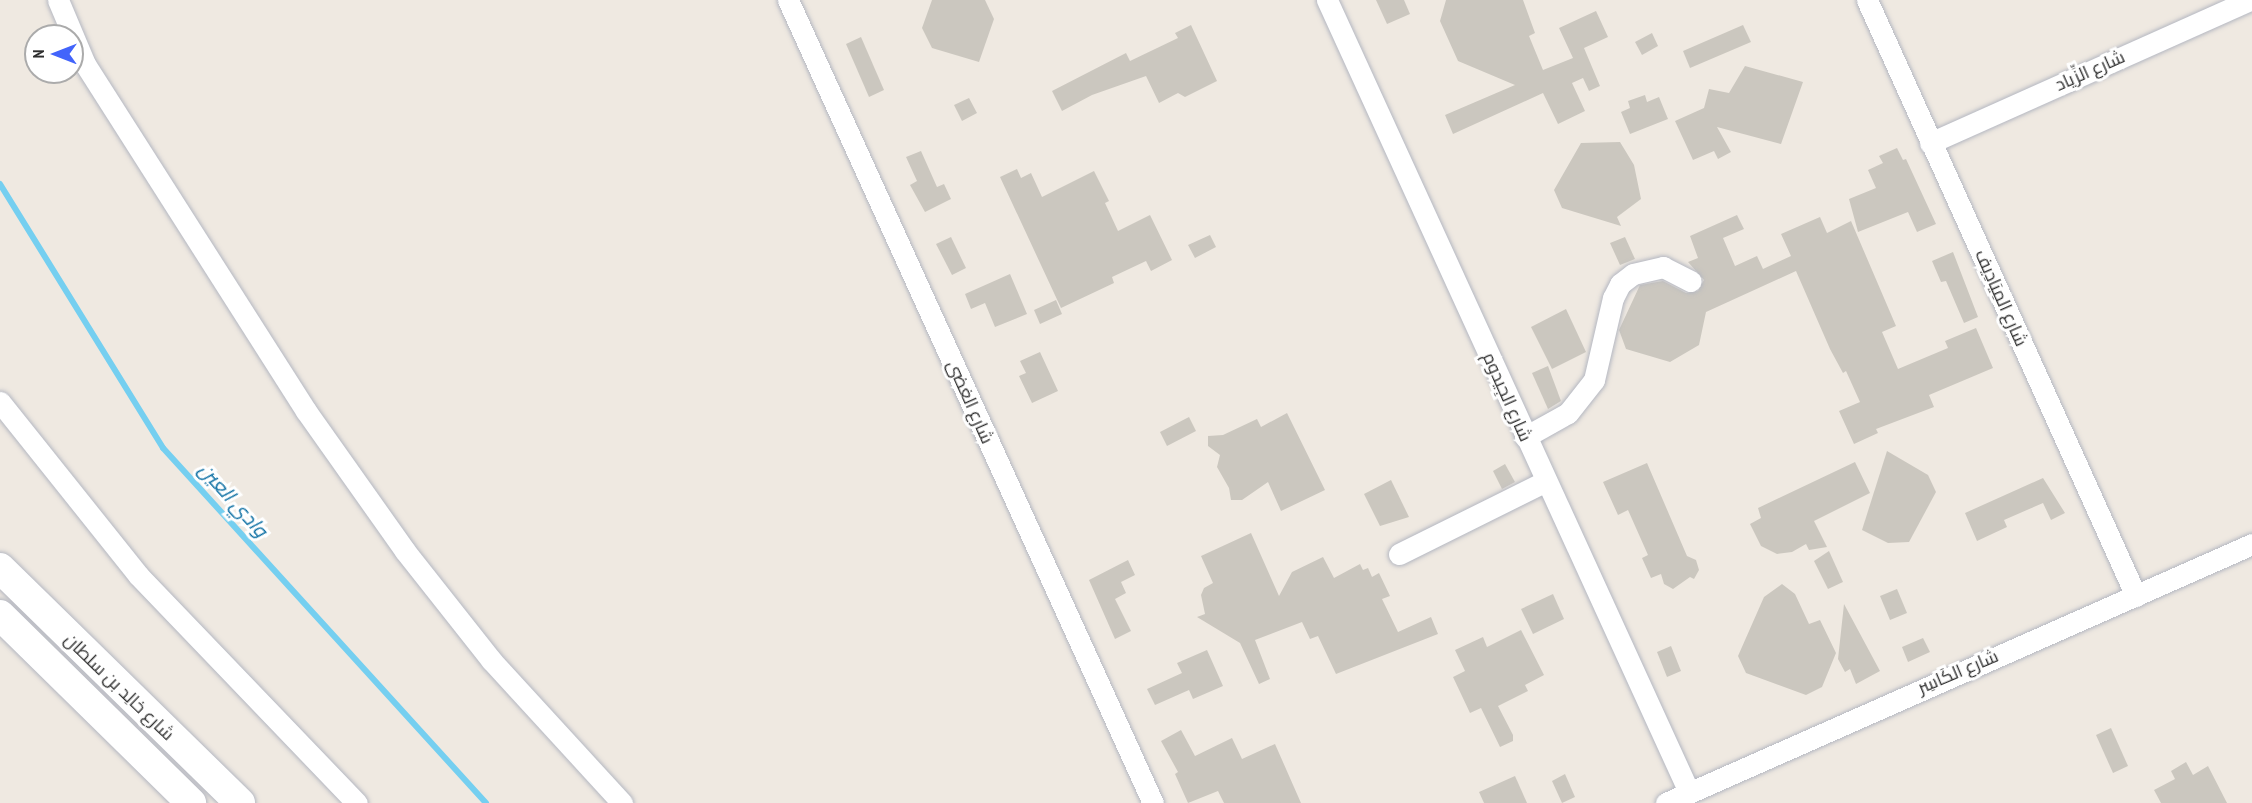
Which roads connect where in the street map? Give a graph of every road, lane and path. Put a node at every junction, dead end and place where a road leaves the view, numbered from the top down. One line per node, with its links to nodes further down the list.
1 (58, 0): 20 (street)
2 (788, 0): 21 (street, شارع الغضى)
3 (1327, 0): 9 (street, شارع الجِيدوم)
4 (1867, 0): 6 (street, شارع المِيَادِيف)
5 (2249, 0): 6 (street, شارع الزِّياد)
6 (1930, 142): 14 (street, شارع المِيَادِيف)
7 (1691, 281): 9 (street)
8 (0, 402): 19 (street)
9 (1525, 437): 10 (street, شارع الجِيدوم)
10 (1544, 482): 12 (street); 16 (street, شارع الجِيدوم)
11 (2252, 544): 14 (street, شارع الكَاسِر)
12 (1399, 554)
13 (0, 568): 18 (street, شارع خالِد بن سلطان)
14 (2136, 596): 16 (street, شارع الكَاسِر)
15 (0, 615): 17 (street, شارع خالِد بن سلطان)
16 (1689, 792): 22 (street, شارع الكَاسِر)
17 (191, 803)
18 (240, 803)
19 (357, 803)
20 (622, 803)
21 (1153, 803)
22 (1666, 803)

